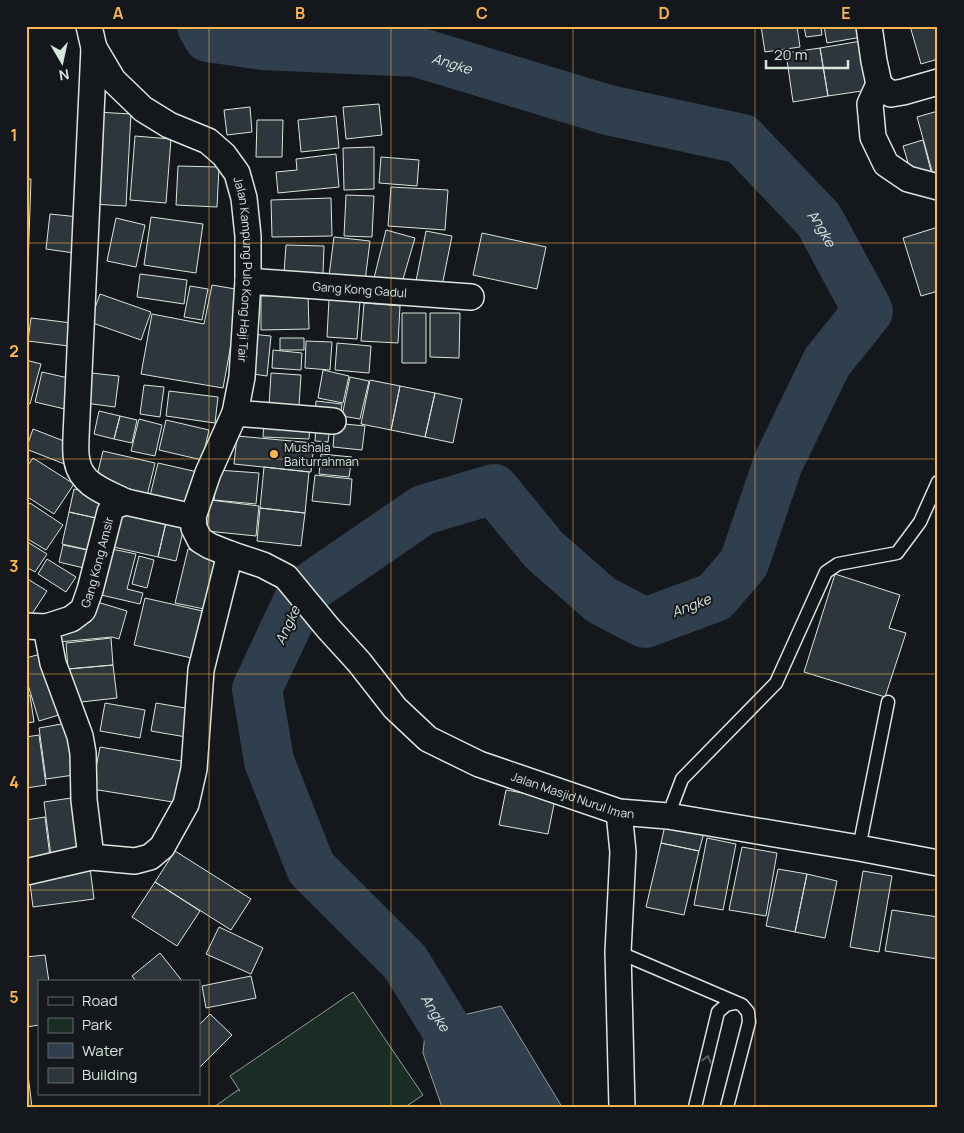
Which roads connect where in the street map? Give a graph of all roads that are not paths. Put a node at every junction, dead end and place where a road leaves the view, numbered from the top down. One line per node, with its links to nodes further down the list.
1 (869, 26): 4 (street)
2 (91, 37): 6 (street, Jalan Kampung Pulo Kong Haji Tair); 11 (street)
3 (938, 82): 4 (street)
4 (879, 84): 5 (street)
5 (938, 187)
6 (248, 281): 7 (street, Gang Kong Gadul); 8 (street, Jalan Kampung Pulo Kong Haji Tair)
7 (471, 297)
8 (235, 413): 9 (street); 12 (street, Jalan Kampung Pulo Kong Haji Tair)
9 (333, 421)
10 (938, 482): 17 (lane)
11 (126, 502): 12 (street); 14 (street, Gang Kong Amsir)
12 (193, 517): 13 (street)
13 (230, 554): 16 (street, Jalan Masjid Nurul Iman); 19 (street)
14 (36, 627): 19 (street)
15 (888, 702): 18 (lane)
16 (619, 812): 17 (street, Jalan Masjid Nurul Iman); 22 (street)
17 (668, 816): 18 (street, Jalan Masjid Nurul Iman)
18 (860, 848): 20 (street, Jalan Masjid Nurul Iman)
19 (91, 857): 21 (street)
20 (938, 863)
21 (26, 872)
22 (618, 952): 23 (lane); 24 (street)
23 (735, 1003): 25 (lane, one-way to 23); 26 (lane)
24 (622, 1107)
25 (695, 1107)
26 (727, 1107)

